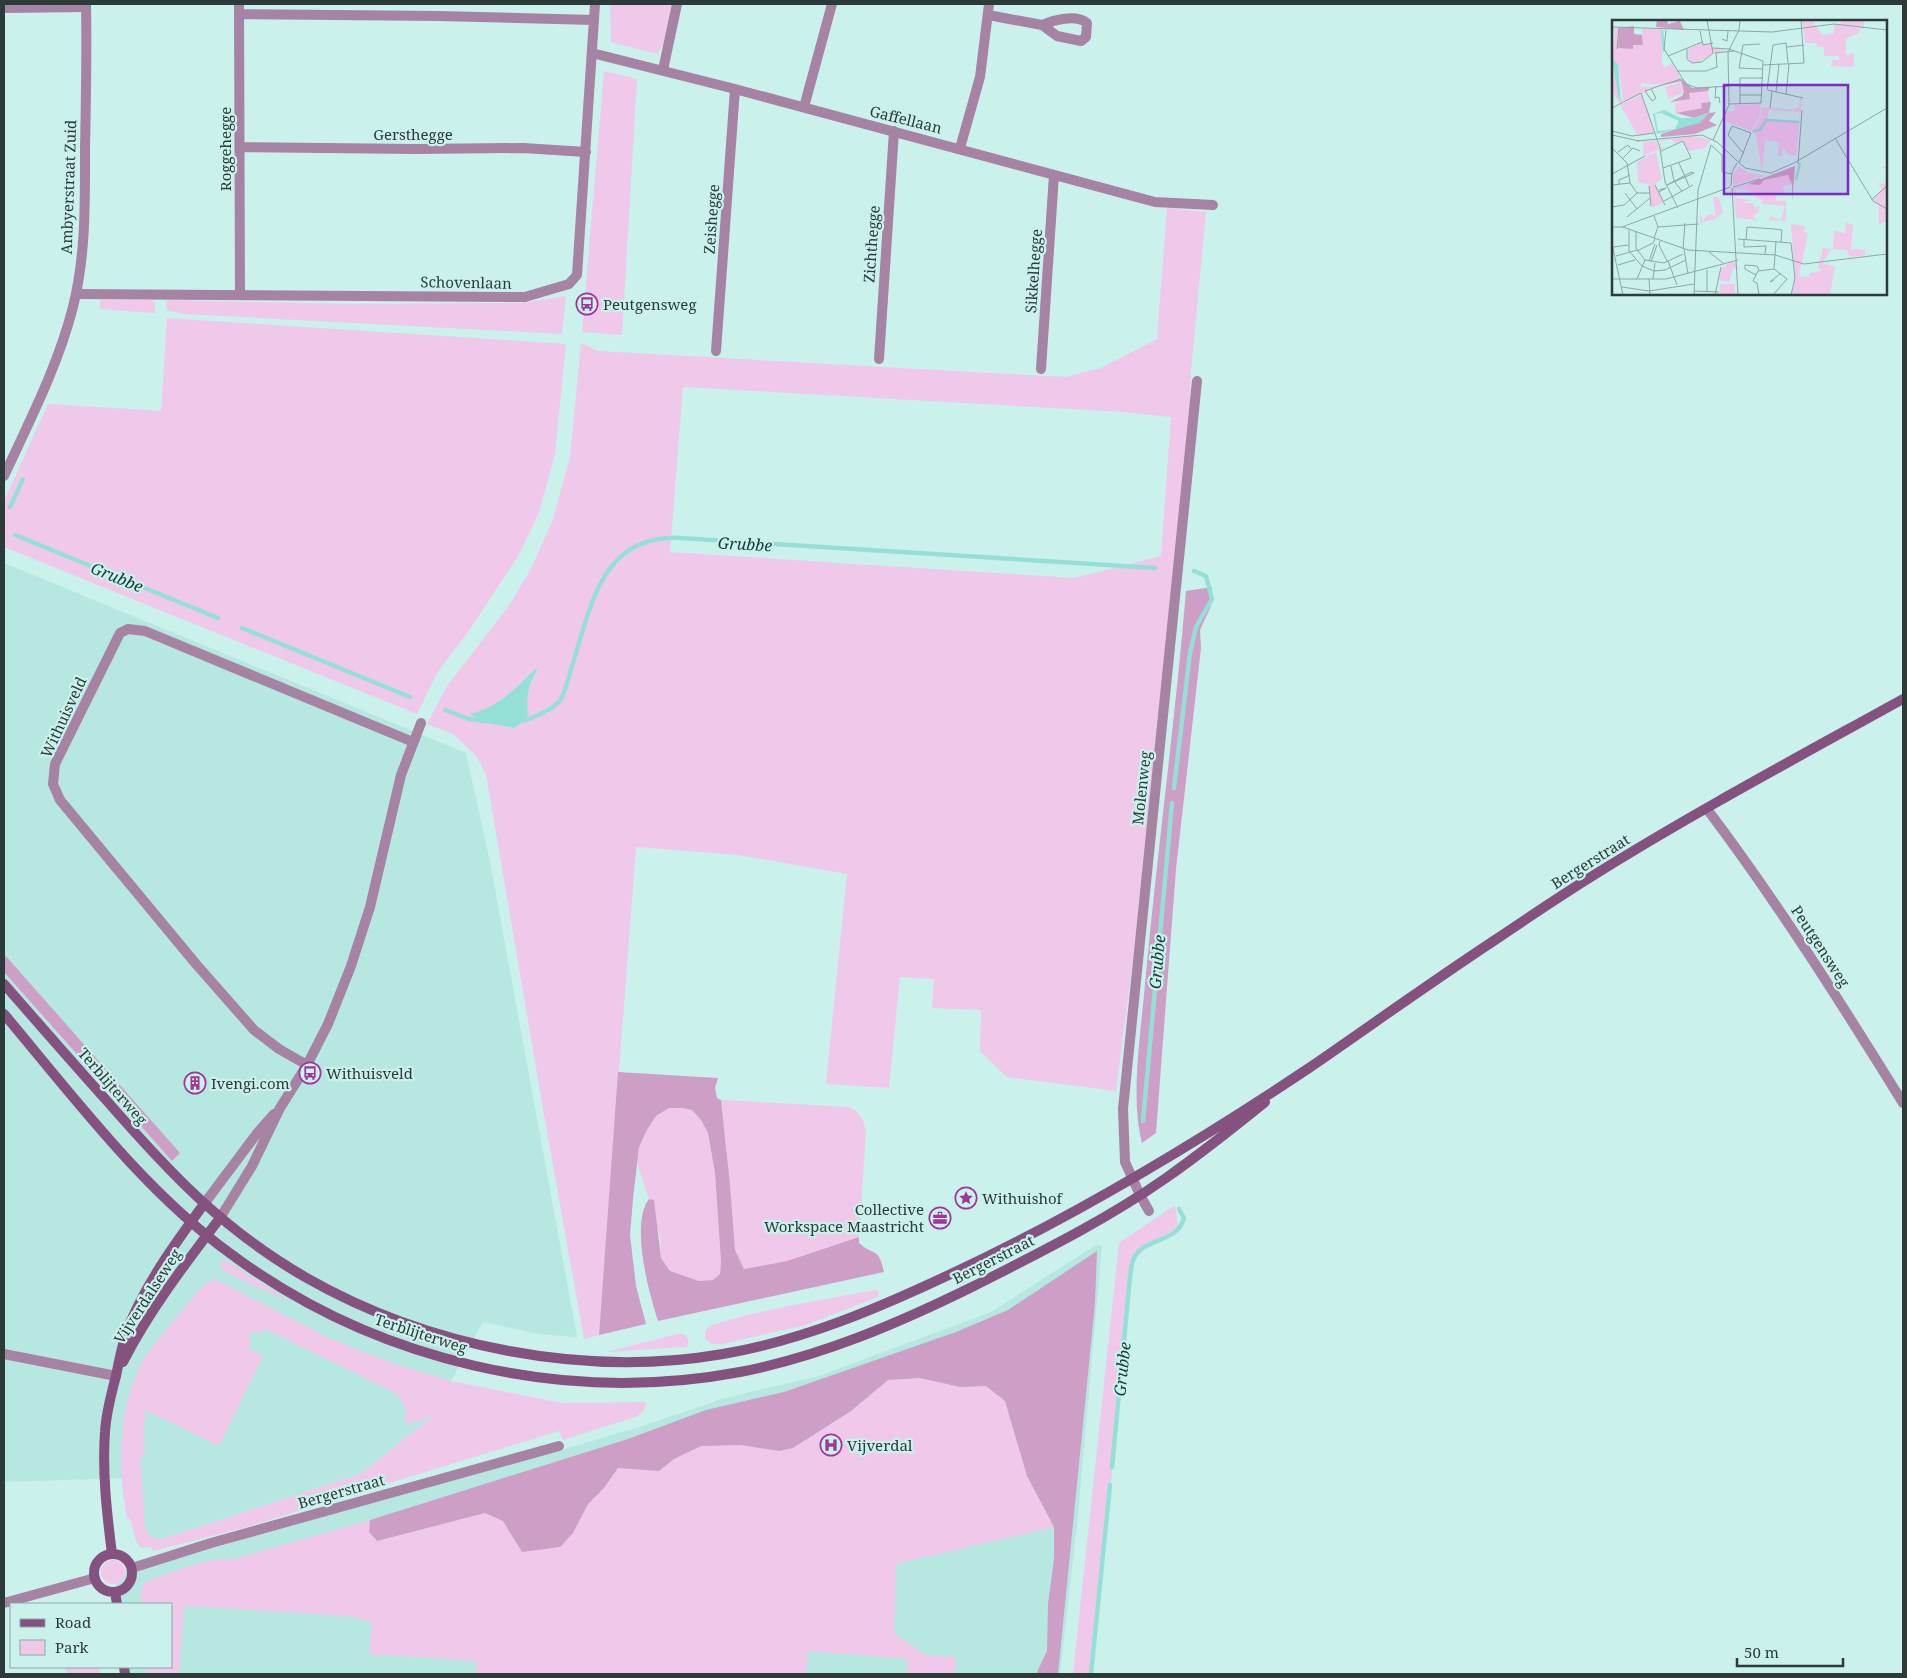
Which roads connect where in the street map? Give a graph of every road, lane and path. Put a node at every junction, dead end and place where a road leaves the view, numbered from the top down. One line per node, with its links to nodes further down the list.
1 (595, 4): 9 (street, Schovenlaan)
2 (678, 4): 12 (street)
3 (832, 4): 14 (street)
4 (989, 4): 8 (street)
5 (86, 6): 6 (street); 21 (street, Ambyerstraat Zuid)
6 (4, 8)
7 (239, 9): 9 (street); 16 (street, Roggehegge)
8 (988, 15): 10 (street); 17 (street)
9 (594, 20): 11 (street, Schovenlaan)
10 (1042, 25)
11 (592, 54): 12 (street, Gaffellaan); 18 (street, Schovenlaan)
12 (663, 70): 13 (street, Gaffellaan)
13 (735, 89): 14 (street, Gaffellaan); 23 (street, Zeishegge)
14 (804, 107): 15 (street, Gaffellaan)
15 (894, 131): 17 (street, Gaffellaan); 24 (street, Zichthegge)
16 (240, 147): 18 (street, Gersthegge); 22 (street, Roggehegge)
17 (960, 148): 19 (street, Gaffellaan)
18 (586, 152): 22 (street, Schovenlaan)
19 (1054, 175): 20 (street, Gaffellaan); 25 (street, Sikkelhegge)
20 (1213, 205)
21 (76, 294): 22 (street, Schovenlaan); 27 (street, Ambyerstraat Zuid)
22 (240, 294)
23 (716, 351)
24 (879, 359)
25 (1041, 369)
26 (1197, 381): 38 (street, Molenweg)
27 (4, 476)
28 (1903, 699): 31 (main road, Bergerstraat)
29 (421, 723): 30 (street)
30 (413, 742): 34 (street); 34 (street, Withuisveld)
31 (1707, 809): 35 (main road, Bergerstraat); 36 (street, Peutgensweg)
32 (4, 984): 40 (main road, Terblijterweg)
33 (4, 1014): 43 (main road, Terblijterweg)
34 (307, 1065): 37 (street)
35 (1306, 1069): 38 (main road, Bergerstraat); 39 (main road, Bergerstraat)
36 (1903, 1103)
37 (280, 1108): 40 (street); 42 (street)
38 (1132, 1179): 39 (street, Molenweg); 46 (main road, Bergerstraat)
39 (1140, 1195): 41 (street, Molenweg); 48 (main road, Bergerstraat)
40 (204, 1204): 42 (main road, Terblijterweg); 43 (main road)
41 (1149, 1210)
42 (220, 1218): 44 (main road); 46 (main road, Terblijterweg)
43 (191, 1221): 44 (main road, Terblijterweg); 47 (main road, Vijverdalseweg)
44 (207, 1235): 47 (main road, Vijverdalseweg); 48 (main road, Terblijterweg)
45 (4, 1354): 47 (street)
46 (650, 1361)
47 (116, 1376): 50 (main road, Vijverdalseweg)
48 (652, 1381)
49 (559, 1446): 51 (street, Bergerstraat)
50 (112, 1554): 51 (main road); 52 (main road)
51 (132, 1568): 53 (main road)
52 (95, 1578): 53 (main road); 55 (street)
53 (115, 1592): 54 (main road)
54 (117, 1603)
55 (4, 1604)

